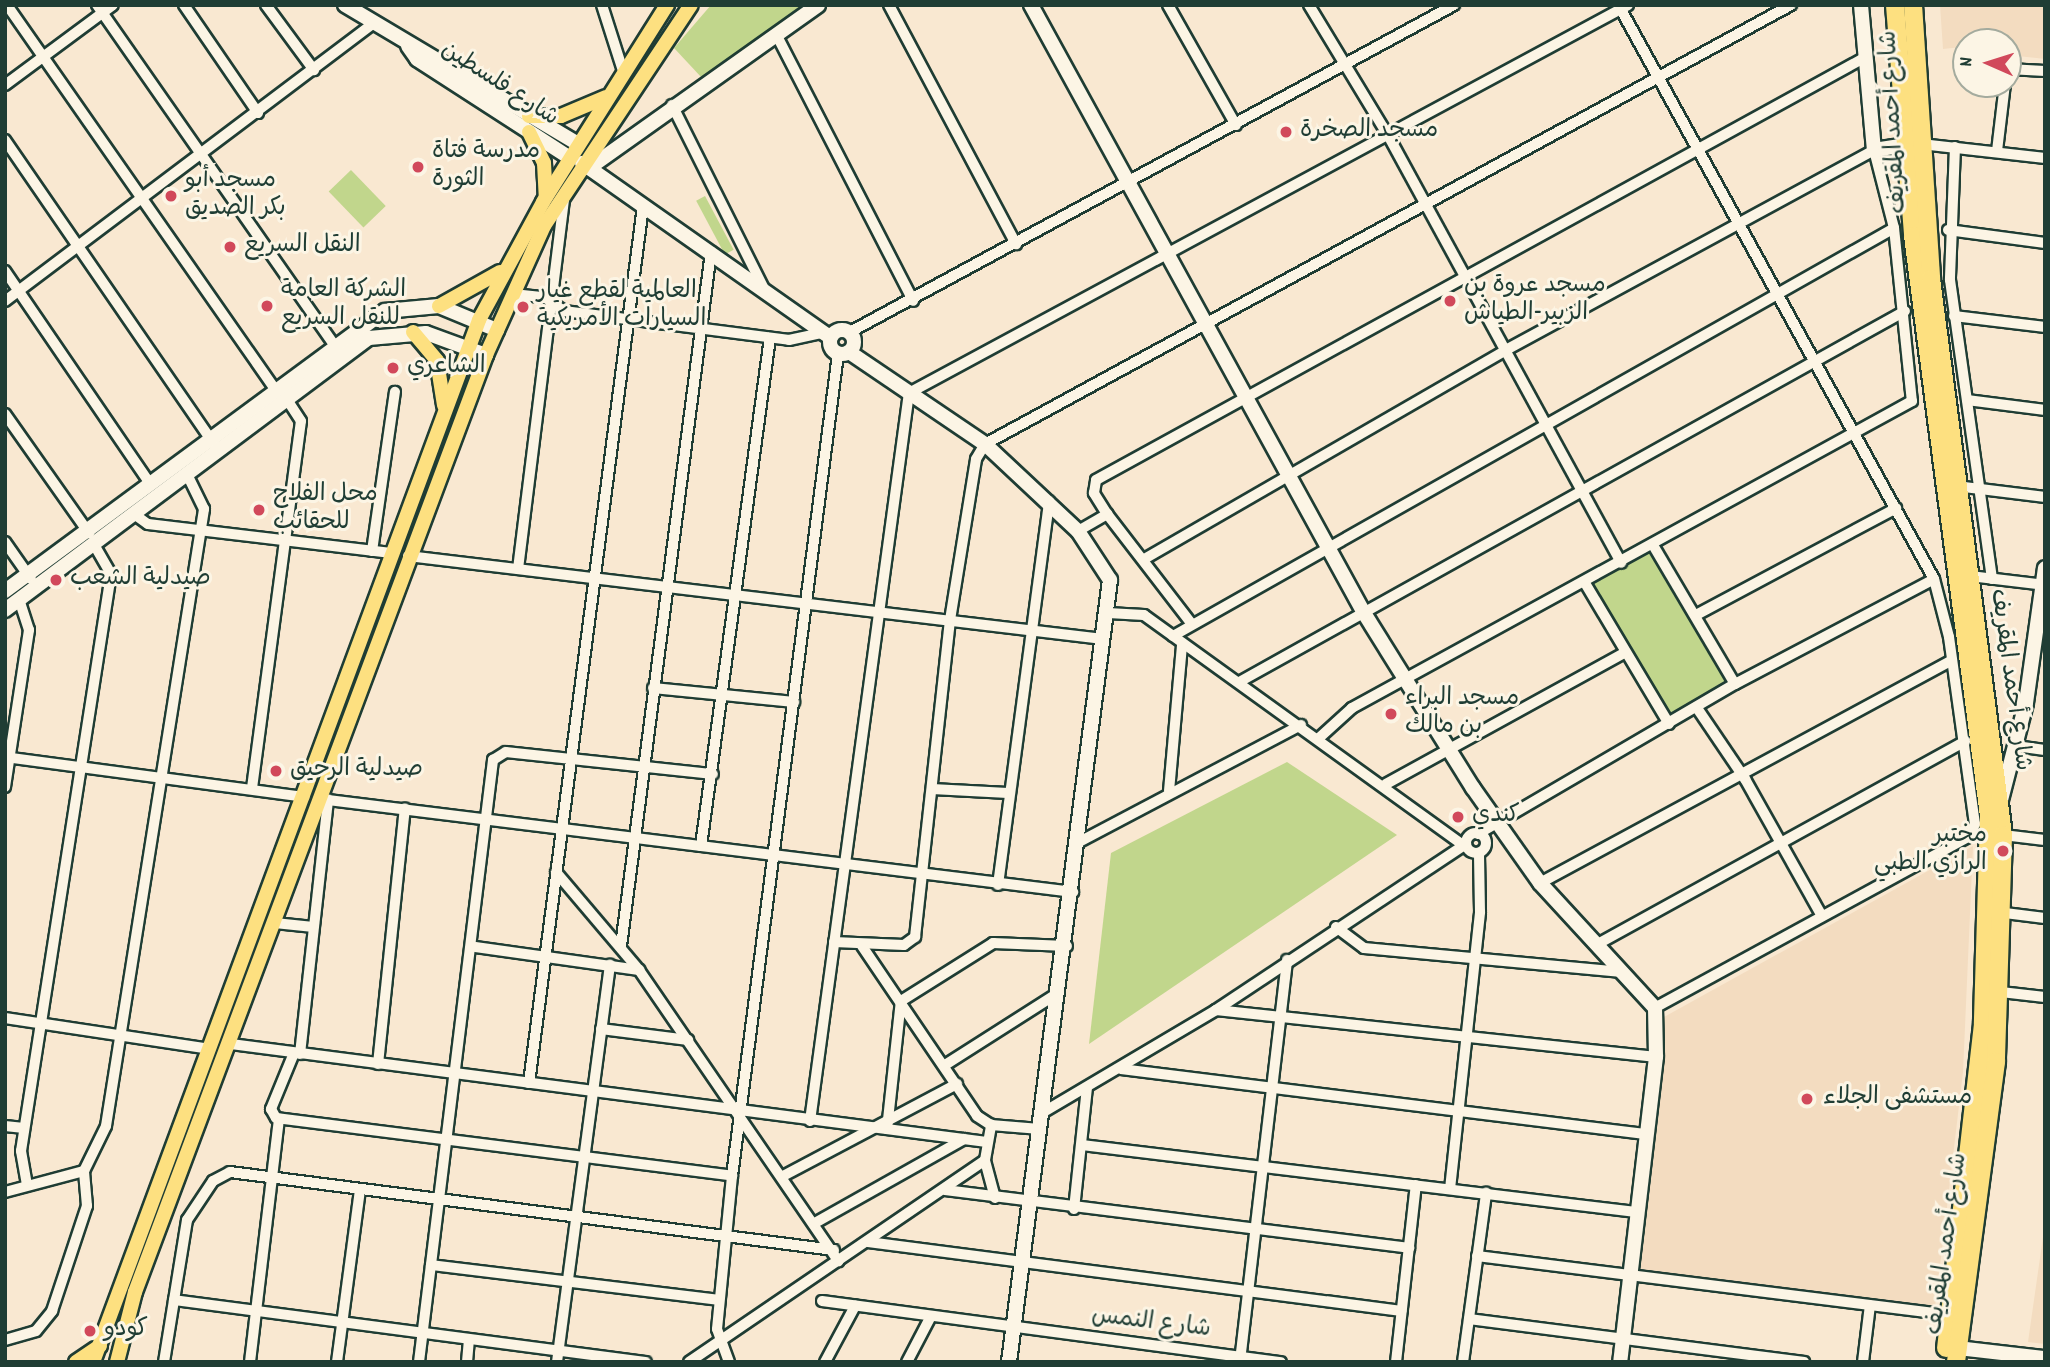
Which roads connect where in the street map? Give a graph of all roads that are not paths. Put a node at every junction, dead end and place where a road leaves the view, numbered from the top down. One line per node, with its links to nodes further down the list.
1 (6, 5): 24 (street)
2 (113, 5): 20 (street)
3 (184, 5): 36 (street)
4 (266, 5): 27 (street)
5 (345, 5): 21 (street, شارع فلسطين)
6 (602, 5): 29 (street)
7 (691, 5): 50 (main road)
8 (818, 5): 22 (street)
9 (889, 5): 61 (street)
10 (1031, 5): 51 (street)
11 (1168, 5): 38 (street)
12 (1309, 5): 26 (street)
13 (1454, 5): 26 (street)
14 (1791, 5): 31 (street)
15 (1861, 5): 25 (street)
16 (1895, 5): 43 (highway, شارع أحمد المقريف)
17 (1913, 5): 43 (highway, شارع أحمد المقريف)
18 (665, 6): 29 (main road)
19 (1622, 7): 31 (street); 40 (street)
20 (99, 9): 24 (street); 48 (street)
21 (373, 24): 23 (street, شارع فلسطين); 27 (street)
22 (776, 34): 35 (street); 73 (street)
23 (408, 46): 37 (street, شارع فلسطين); 39 (street, شارع فلسطين)
24 (41, 58): 32 (street); 54 (street)
25 (1864, 58): 45 (street); 46 (street)
26 (1344, 67): 38 (street); 40 (street)
27 (314, 70): 36 (street)
28 (2022, 70): 30 (street)
29 (623, 71): 33 (main road)
30 (2045, 71)
31 (1659, 79): 45 (street); 56 (street)
32 (5, 85)
33 (607, 96): 37 (main road); 42 (main road)
34 (2003, 98): 47 (street)
35 (673, 105): 50 (street); 68 (street)
36 (258, 113): 48 (street)
37 (529, 116): 42 (street, شارع فلسطين)
38 (1236, 125): 51 (street)
39 (529, 132): 50 (street, شارع فلسطين); 53 (main road)
40 (1389, 137): 56 (street); 64 (street)
41 (5, 140): 62 (street)
42 (578, 144): 50 (main road)
43 (1912, 145): 44 (street); 46 (street); 109 (highway, شارع أحمد المقريف); 274 (highway, شارع أحمد المقريف)
44 (1955, 147): 47 (street); 59 (street)
45 (1697, 149): 57 (street); 67 (street)
46 (1874, 149): 57 (street); 58 (street)
47 (1997, 151): 49 (street)
48 (201, 155): 54 (street); 88 (street)
49 (2045, 158)
50 (580, 163): 52 (main road); 53 (main road); 55 (street, شارع فلسطين)
51 (1127, 183): 61 (street); 64 (street)
52 (565, 192): 71 (main road); 74 (street)
53 (545, 198): 65 (main road)
54 (140, 200): 62 (street); 96 (street)
55 (643, 206): 63 (street, شارع فلسطين); 79 (street)
56 (1424, 207): 67 (street); 80 (street)
57 (1737, 223): 70 (street); 90 (street)
58 (1894, 228): 70 (street); 76 (street)
59 (1948, 230): 60 (street); 77 (street)
60 (2045, 243)
61 (1016, 244): 73 (street)
62 (76, 248): 69 (street); 105 (street)
63 (711, 251): 68 (street, شارع فلسطين); 82 (street)
64 (1169, 257): 80 (street); 95 (street)
65 (506, 267): 75 (main road); 78 (main road)
66 (5, 271): 69 (street)
67 (1461, 277): 90 (street); 97 (street)
68 (763, 287): 86 (street, شارع فلسطين)
69 (19, 291): 72 (street); 108 (street)
70 (1779, 293): 93 (street); 102 (street)
71 (513, 294): 74 (street); 83 (main road)
72 (5, 301)
73 (913, 301): 85 (street)
74 (554, 304): 79 (street); 129 (street)
75 (439, 306): 78 (street); 88 (street)
76 (1905, 311): 93 (street); 103 (street)
77 (1954, 316): 81 (street); 98 (street)
78 (480, 320): 83 (street); 89 (main road)
79 (627, 320): 82 (street); 132 (street)
80 (1208, 324): 97 (street); 104 (street)
81 (2045, 327)
82 (701, 329): 87 (street); 137 (street)
83 (497, 330): 92 (main road)
84 (413, 332): 89 (street); 96 (street); 100 (main road)
85 (850, 332): 86 (street); 91 (street)
86 (827, 335): 87 (street); 91 (street)
87 (770, 338): 140 (street)
88 (335, 346): 96 (street)
89 (468, 347): 92 (street); 100 (main road)
90 (1504, 351): 102 (street); 107 (street)
91 (844, 353): 95 (street); 142 (street)
92 (486, 355): 125 (main road)
93 (1817, 360): 103 (street); 111 (street)
94 (395, 392): 124 (street)
95 (909, 393): 104 (street); 144 (street)
96 (282, 395): 105 (street); 120 (street)
97 (1248, 396): 107 (street); 116 (street)
98 (1967, 400): 99 (street); 110 (street)
99 (2045, 410)
100 (444, 412): 125 (main road)
101 (5, 414): 119 (street)
102 (1544, 425): 111 (street); 123 (street)
103 (1857, 433): 114 (street); 122 (street)
104 (985, 444): 113 (street); 148 (street)
105 (215, 445): 106 (street); 108 (street)
106 (187, 474): 115 (street); 117 (street)
107 (1290, 477): 123 (street); 126 (street)
108 (151, 485): 119 (street)
109 (1956, 486): 110 (street); 131 (highway, شارع أحمد المقريف)
110 (1979, 488): 112 (street); 134 (street)
111 (1582, 494): 127 (street); 146 (street)
112 (2045, 497)
113 (1049, 502): 118 (street); 150 (street)
114 (1896, 508): 133 (street); 147 (street)
115 (134, 514): 117 (street); 119 (street)
116 (1107, 514): 118 (street); 126 (street)
117 (201, 530): 120 (street); 177 (street)
118 (1078, 531): 145 (street)
119 (91, 539): 130 (street); 138 (street); 174 (street)
120 (285, 540): 124 (street); 180 (street)
121 (5, 542): 130 (street)
122 (1653, 545): 127 (street); 147 (street)
123 (1327, 547): 146 (street); 149 (street)
124 (372, 551): 125 (street)
125 (401, 555): 129 (street); 184 (main road); 185 (main road)
126 (1146, 558): 149 (street)
127 (1621, 564): 135 (street)
128 (2045, 568): 136 (street)
129 (518, 569): 132 (street)
130 (29, 575): 138 (street); 139 (street)
131 (1970, 576): 134 (street); 186 (highway, شارع أحمد المقريف)
132 (595, 578): 137 (street); 172 (street)
133 (1934, 579): 155 (street); 159 (street)
134 (1992, 579): 136 (street)
135 (1584, 583): 154 (street); 157 (street)
136 (2044, 585): 156 (street)
137 (667, 586): 140 (street); 160 (street)
138 (37, 588): 141 (street)
139 (5, 591)
140 (737, 595): 142 (street); 161 (street)
141 (19, 600): 143 (street); 171 (street)
142 (807, 603): 144 (street); 162 (street)
143 (5, 610)
144 (875, 611): 148 (street); 201 (street)
145 (1108, 613): 151 (street); 152 (street)
146 (1364, 613): 157 (street); 158 (street)
147 (1696, 615): 159 (street)
148 (950, 620): 150 (street); 181 (street)
149 (1191, 623): 151 (street)
150 (1031, 630): 152 (street); 183 (street)
151 (1173, 636): 153 (street)
152 (1104, 639): 195 (street)
153 (1182, 644): 158 (street); 182 (street)
154 (1624, 653): 164 (street); 169 (street)
155 (1952, 660): 167 (street); 176 (street)
156 (2038, 667): 168 (street)
157 (1408, 680): 166 (street); 169 (street)
158 (1241, 681): 165 (street)
159 (1735, 684): 163 (street)
160 (653, 688): 161 (street); 173 (street)
161 (723, 696): 162 (street); 175 (street)
162 (794, 702): 200 (street)
163 (1697, 708): 164 (street); 176 (street)
164 (1669, 724): 189 (street)
165 (1301, 725): 166 (street); 182 (street)
166 (1319, 738): 178 (street)
167 (1965, 741): 196 (street); 208 (street)
168 (2016, 746): 170 (street); 186 (street)
169 (1450, 750): 178 (street); 189 (street)
170 (2045, 750)
171 (8, 757): 174 (street); 179 (street)
172 (568, 758): 173 (street); 188 (street); 190 (street)
173 (642, 767): 175 (street); 193 (street)
174 (81, 768): 177 (street); 233 (street)
175 (713, 774): 198 (street)
176 (1743, 775): 196 (street); 204 (street)
177 (162, 780): 180 (street); 235 (street)
178 (1385, 784): 197 (street)
179 (5, 787)
180 (252, 788): 184 (street)
181 (932, 789): 183 (street); 203 (street)
182 (1169, 791): 195 (street)
183 (1008, 793): 205 (street)
184 (304, 797): 239 (main road)
185 (324, 800): 187 (street); 210 (main road); 211 (street)
186 (2001, 800): 192 (highway, شارع أحمد المقريف)
187 (405, 808): 188 (street); 242 (street)
188 (489, 821): 190 (street); 218 (street)
189 (1494, 821): 191 (street); 204 (street)
190 (559, 829): 193 (street); 202 (street)
191 (1478, 834): 197 (street); 199 (street)
192 (2003, 835): 194 (street); 207 (highway, شارع أحمد المقريف)
193 (633, 838): 198 (street); 215 (street)
194 (2045, 840)
195 (1079, 842): 206 (street)
196 (1782, 842): 208 (street); 214 (street)
197 (1464, 844): 199 (street); 212 (street)
198 (701, 846): 200 (street)
199 (1479, 853): 221 (street)
200 (776, 857): 201 (street); 252 (street)
201 (843, 863): 203 (street); 213 (street)
202 (556, 872): 215 (street); 219 (street)
203 (921, 874): 205 (street); 216 (street)
204 (1541, 883): 214 (street)
205 (998, 885): 206 (street)
206 (1074, 892): 217 (street)
207 (2005, 913): 209 (street); 225 (highway, شارع أحمد المقريف)
208 (1822, 916): 229 (street)
209 (2045, 918)
210 (275, 923): 211 (street); 238 (main road)
211 (311, 927): 240 (street)
212 (1336, 927): 220 (street); 221 (street)
213 (834, 943): 216 (street); 255 (street)
214 (1597, 945): 224 (street)
215 (621, 946): 223 (street)
216 (862, 946): 228 (street)
217 (1066, 946): 226 (street); 228 (street)
218 (475, 947): 219 (street); 245 (street)
219 (545, 956): 222 (street); 246 (street)
220 (1287, 960): 230 (street); 232 (street)
221 (1474, 960): 224 (street); 236 (street)
222 (610, 965): 223 (street); 234 (street)
223 (639, 970): 237 (street)
224 (1626, 972): 229 (street)
225 (2001, 992): 227 (street); 274 (highway, شارع أحمد المقريف)
226 (1058, 993): 243 (street); 253 (street)
227 (2045, 997)
228 (901, 1001): 243 (street); 256 (street)
229 (1656, 1008): 241 (street)
230 (1216, 1010): 232 (street); 244 (street)
231 (5, 1018): 233 (street)
232 (1279, 1018): 236 (street); 249 (street)
233 (42, 1024): 235 (street); 259 (street)
234 (601, 1029): 237 (street); 250 (street)
235 (124, 1036): 239 (street); 270 (street)
236 (1466, 1037): 241 (street); 251 (street)
237 (688, 1040): 252 (street)
238 (231, 1044): 240 (street); 326 (main road)
239 (209, 1049): 318 (main road)
240 (297, 1054): 242 (street); 254 (street)
241 (1656, 1057): 262 (street)
242 (378, 1064): 245 (street)
243 (945, 1065): 247 (street)
244 (1121, 1069): 248 (street); 249 (street)
245 (457, 1073): 246 (street); 263 (street)
246 (529, 1083): 250 (street)
247 (957, 1084): 256 (street); 257 (street)
248 (1087, 1088): 253 (street); 266 (street)
249 (1272, 1089): 251 (street); 269 (street)
250 (593, 1091): 252 (street); 267 (street)
251 (1460, 1111): 262 (street); 278 (street)
252 (739, 1112): 255 (street); 272 (street); 273 (street)
253 (1042, 1113): 261 (street)
254 (279, 1119): 263 (street); 271 (street)
255 (810, 1121): 260 (street)
256 (888, 1125): 260 (street); 264 (street)
257 (991, 1125): 261 (street); 265 (street)
258 (5, 1126): 259 (street)
259 (24, 1128): 275 (street)
260 (874, 1128): 273 (street)
261 (1040, 1129): 284 (street)
262 (1646, 1134): 286 (street)
263 (447, 1139): 267 (street); 283 (street)
264 (964, 1139): 265 (street); 288 (street)
265 (987, 1142): 268 (street)
266 (1082, 1145): 269 (street); 285 (street)
267 (584, 1157): 272 (street); 287 (street)
268 (985, 1160): 277 (street); 282 (street)
269 (1262, 1166): 276 (street); 289 (street)
270 (84, 1171): 275 (street); 315 (street)
271 (272, 1176): 279 (street); 301 (street); 307 (street)
272 (732, 1176): 290 (street)
273 (783, 1176): 288 (street)
274 (1975, 1176): 308 (highway, شارع أحمد المقريف); 319 (highway, شارع أحمد المقريف)
275 (27, 1185): 280 (street)
276 (1416, 1185): 278 (street); 292 (street)
277 (945, 1189): 282 (street); 291 (street)
278 (1450, 1189): 281 (street)
279 (360, 1190): 283 (street); 311 (street)
280 (5, 1192)
281 (1486, 1193): 286 (street); 294 (street)
282 (995, 1198): 284 (street)
283 (438, 1202): 287 (street); 297 (street)
284 (1031, 1202): 285 (street); 296 (street)
285 (1074, 1209): 289 (street)
286 (1636, 1212): 298 (street)
287 (575, 1219): 290 (street); 299 (street)
288 (815, 1223): 293 (street)
289 (1255, 1230): 292 (street); 300 (street)
290 (725, 1240): 293 (street); 302 (street)
291 (868, 1242): 295 (street); 296 (street)
292 (1409, 1248): 306 (street)
293 (834, 1250): 295 (street)
294 (1477, 1256): 298 (street); 310 (street)
295 (838, 1261): 317 (street)
296 (1023, 1262): 300 (street); 312 (street)
297 (430, 1265): 299 (street); 313 (street)
298 (1629, 1276): 304 (street); 314 (street)
299 (567, 1282): 302 (street); 320 (street)
300 (1248, 1292): 306 (street); 322 (street)
301 (174, 1300): 307 (street); 327 (street)
302 (719, 1300): 317 (street)
303 (822, 1301): 305 (street, شارع النمس)
304 (1870, 1305): 308 (street); 342 (street)
305 (855, 1306): 309 (street, شارع النمس); 335 (street)
306 (1402, 1311): 338 (street)
307 (256, 1312): 311 (street); 328 (street)
308 (1950, 1315): 343 (highway, شارع أحمد المقريف)
309 (931, 1316): 312 (street, شارع النمس); 336 (street)
310 (1469, 1319): 314 (street); 339 (street)
311 (341, 1324): 313 (street); 329 (street)
312 (1014, 1328): 322 (street, شارع النمس); 323 (street)
313 (422, 1335): 316 (street); 330 (street)
314 (1623, 1338): 340 (street); 341 (street)
315 (5, 1340)
316 (469, 1341): 320 (street); 331 (street)
317 (719, 1342): 333 (street); 334 (street)
318 (100, 1346): 324 (main road); 325 (main road)
319 (1957, 1355): 321 (street)
320 (557, 1358): 332 (street)
321 (2045, 1358)
322 (1240, 1359): 337 (street, شارع النمس)
323 (1008, 1361)
324 (76, 1362)
325 (93, 1362)
326 (117, 1362)
327 (164, 1362)
328 (250, 1362)
329 (337, 1362)
330 (419, 1362)
331 (467, 1362)
332 (646, 1362)
333 (689, 1362)
334 (729, 1362)
335 (825, 1362)
336 (907, 1362)
337 (1281, 1362)
338 (1396, 1362)
339 (1463, 1362)
340 (1620, 1362)
341 (1804, 1362)
342 (1863, 1362)
343 (1944, 1362)

